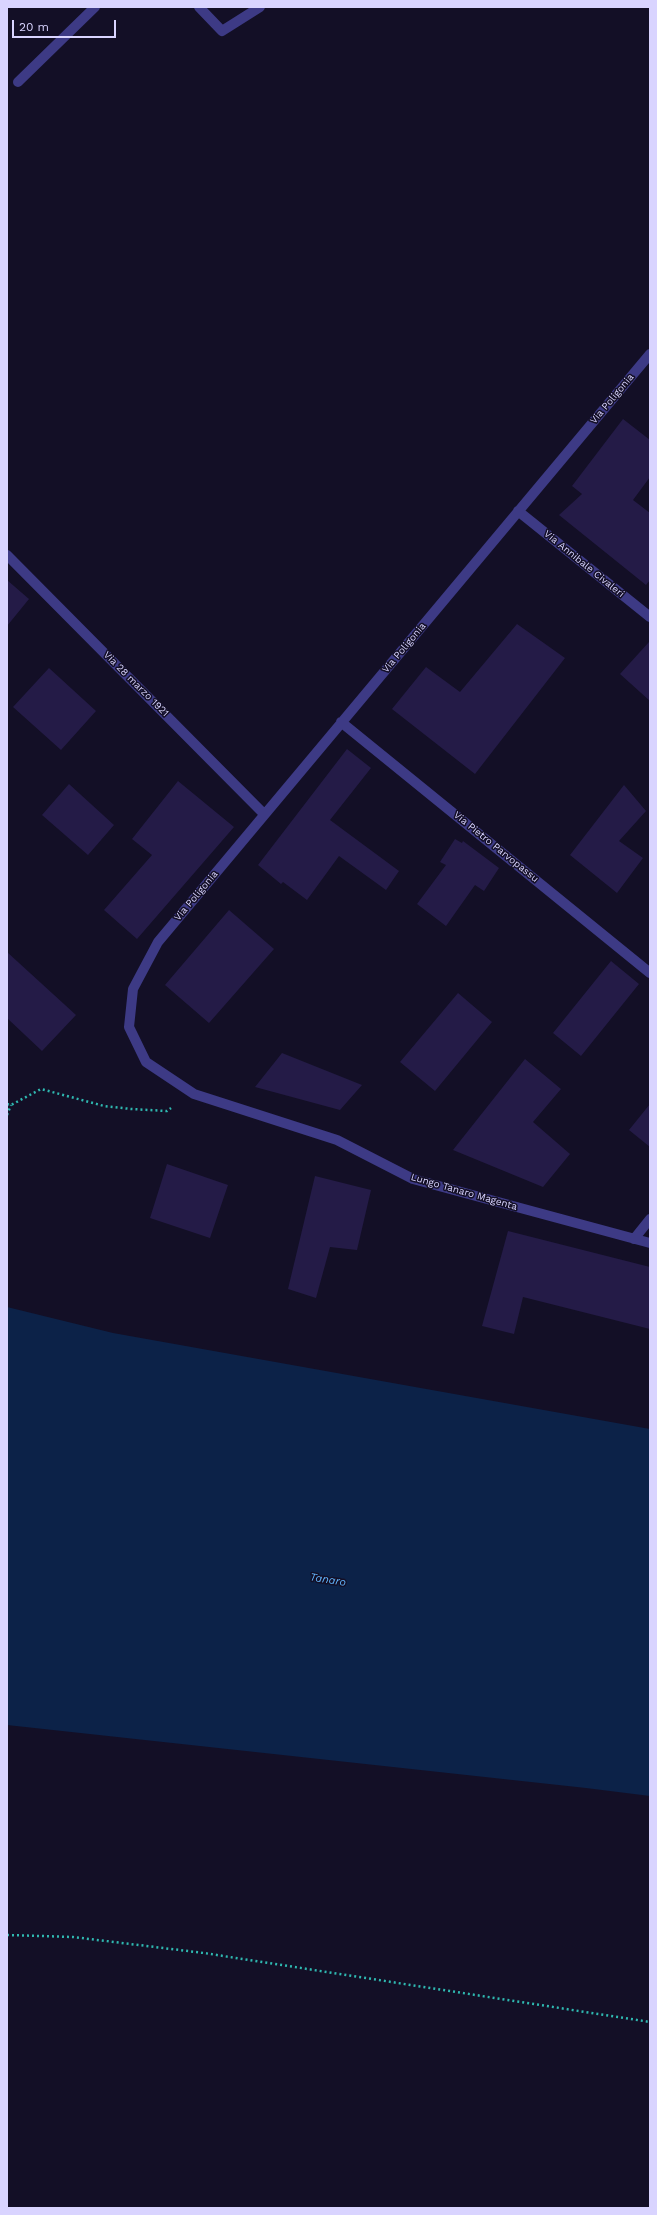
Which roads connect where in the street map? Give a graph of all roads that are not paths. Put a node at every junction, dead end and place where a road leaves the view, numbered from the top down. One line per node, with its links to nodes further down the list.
1 (95, 7): 4 (street)
2 (199, 7): 3 (street)
3 (260, 7)
4 (18, 82)
5 (650, 354): 6 (street, Via Poligonia)
6 (518, 512): 8 (street, Via Annibale Civaleri); 9 (street, Via Poligonia)
7 (7, 555): 10 (street, Via 28 marzo 1921)
8 (650, 617)
9 (341, 722): 10 (street, Via Poligonia); 12 (street, Via Pietro Parvopassu)
10 (264, 814): 11 (street, Via Poligonia)
11 (158, 942): 14 (street, Lungo Tanaro Magenta)
12 (650, 973)
13 (650, 1220): 14 (street)
14 (634, 1239): 15 (street, Lungo Tanaro Magenta)
15 (650, 1243)

